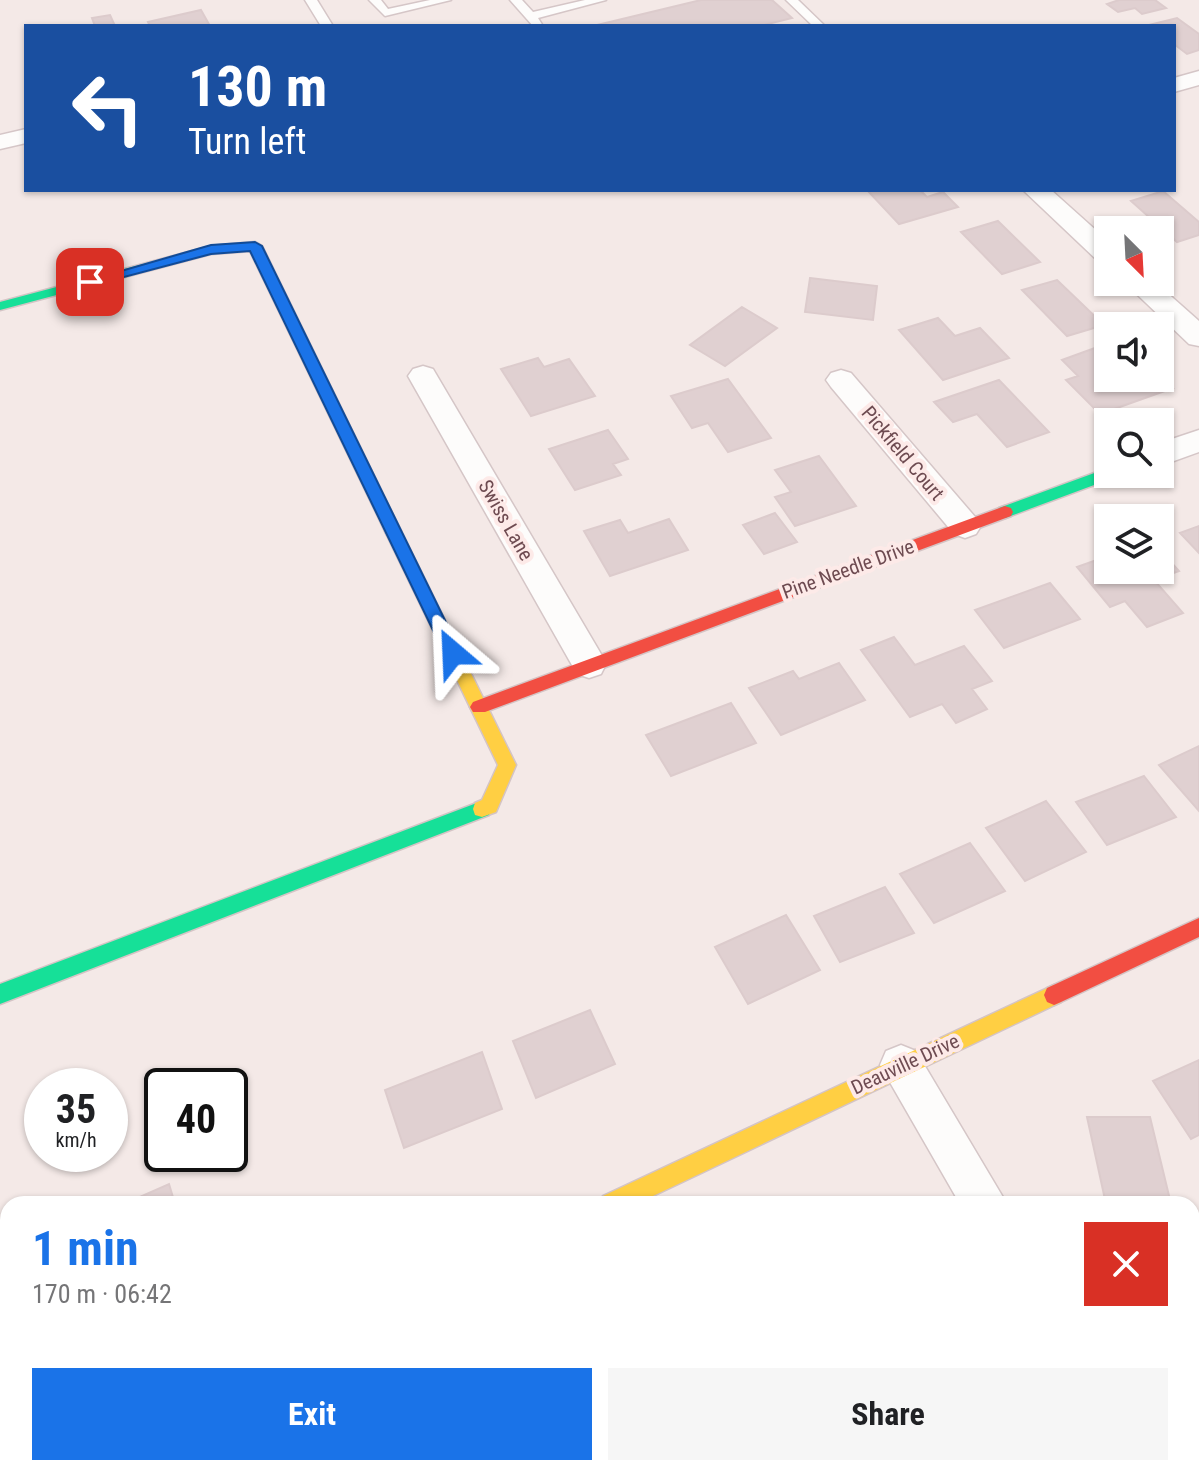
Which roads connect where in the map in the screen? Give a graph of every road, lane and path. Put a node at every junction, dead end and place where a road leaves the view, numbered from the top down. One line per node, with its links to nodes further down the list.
1 (311, 0): 8 (lane)
2 (375, 0): 3 (lane)
3 (445, 0)
4 (516, 0): 7 (lane)
5 (600, 0): 7 (lane)
6 (792, 0): 9 (lane)
7 (534, 21)
8 (326, 24)
9 (817, 24)
10 (1199, 78): 11 (street)
11 (1176, 84)
12 (24, 136): 13 (street)
13 (0, 142)
14 (1038, 192): 15 (street)
15 (1094, 242)
16 (1154, 296): 18 (street)
17 (0, 306): 26 (street)
18 (1199, 337)
19 (423, 376): 25 (street, Swiss Lane)
20 (841, 380): 24 (street, Pickfield Court)
21 (1199, 441): 22 (street)
22 (1174, 450)
23 (1094, 479): 24 (street, Pine Needle Drive)
24 (965, 526): 25 (street, Pine Needle Drive)
25 (589, 664): 26 (street, Pine Needle Drive)
26 (479, 707): 28 (street)
27 (1199, 927): 29 (street, Deauville Drive)
28 (0, 994)
29 (901, 1065): 30 (street, Deauville Drive); 31 (street)
30 (628, 1196)
31 (980, 1196)

